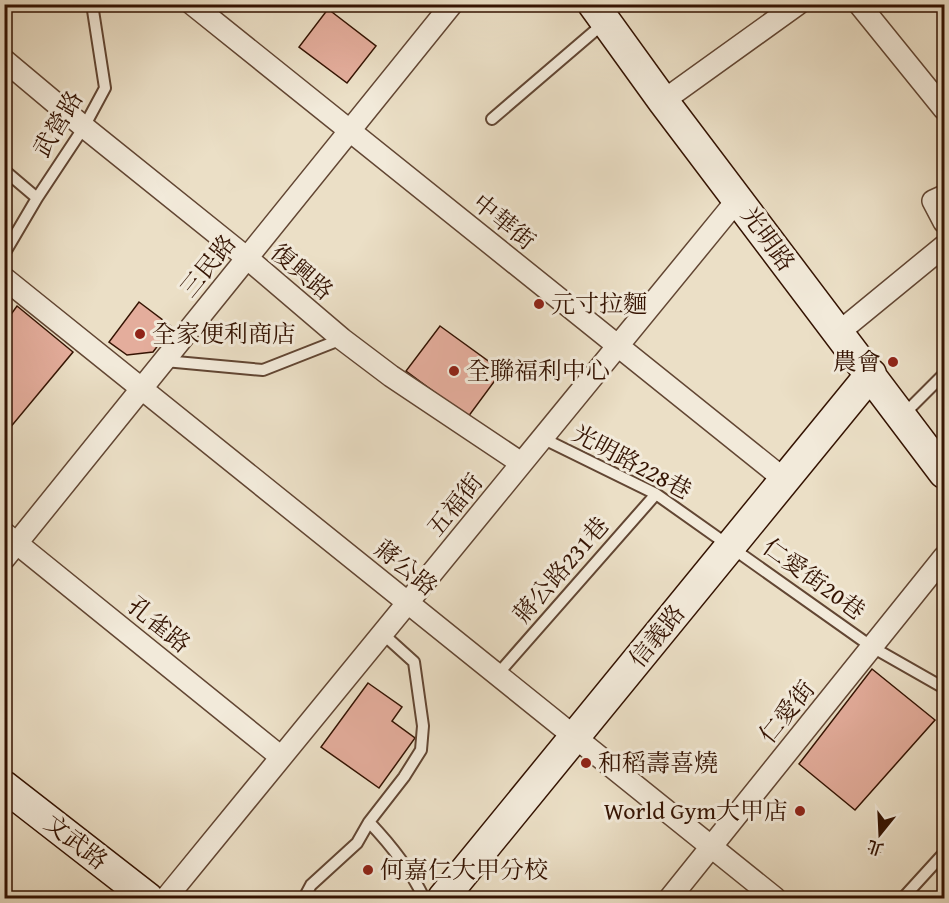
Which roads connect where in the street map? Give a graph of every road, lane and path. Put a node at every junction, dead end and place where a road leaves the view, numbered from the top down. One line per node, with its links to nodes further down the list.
1 (92, 4): 11 (lane, 武營路)
2 (192, 4): 12 (street, 中華街)
3 (452, 4): 12 (street, 三民路)
4 (798, 4): 8 (street)
5 (858, 4): 9 (street)
6 (600, 13): 8 (street, 光明路); 10 (lane)
7 (4, 60): 11 (street, 復興路)
8 (663, 101): 16 (street, 光明路)
9 (945, 109)
10 (492, 119)
11 (84, 127): 15 (lane, 武營路); 20 (street, 復興路)
12 (350, 131): 20 (street, 三民路); 24 (street, 中華街)
13 (4, 170): 15 (lane)
14 (945, 196): 17 (street)
15 (37, 198): 19 (lane, 武營路)
16 (738, 199): 22 (street, 光明路); 24 (street, 五福街)
17 (945, 222)
18 (945, 246): 22 (street)
19 (4, 254)
20 (247, 258): 23 (street, 復興路); 25 (street, 三民路)
21 (4, 278): 28 (street, 蔣公路)
22 (838, 333): 26 (street, 光明路)
23 (342, 339): 25 (lane); 31 (street, 復興路)
24 (617, 346): 30 (street, 五福街); 33 (street, 中華街)
25 (164, 361): 28 (street, 三民路)
26 (871, 374): 29 (street, 光明路); 33 (street, 信義路)
27 (945, 374): 29 (lane)
28 (142, 388): 35 (street, 三民路); 38 (street, 蔣公路)
29 (902, 416): 32 (street, 光明路)
30 (542, 438): 31 (street, 五福街); 34 (lane, 光明路228巷)
31 (521, 463): 38 (street, 五福街)
32 (945, 473)
33 (785, 480): 36 (street, 信義路)
34 (656, 494): 36 (lane, 光明路228巷); 41 (lane, 蔣公路231巷)
35 (9, 545): 44 (street, 孔雀路)
36 (731, 546): 40 (lane, 仁愛街20巷); 43 (street, 信義路)
37 (945, 557): 40 (street, 仁愛街)
38 (408, 603): 39 (street, 五福街); 41 (street, 蔣公路)
39 (383, 634): 44 (street, 五福街); 46 (lane)
40 (872, 647): 42 (lane, 仁愛街20巷); 47 (street, 仁愛街)
41 (497, 675): 43 (street, 蔣公路)
42 (945, 688)
43 (575, 737): 47 (street, 蔣公路); 53 (street, 信義路)
44 (281, 757): 50 (street, 五福街)
45 (4, 786): 49 (street, 文武路)
46 (369, 822): 51 (lane); 52 (lane)
47 (711, 847): 54 (street, 仁愛街); 55 (street, 蔣公路)
48 (945, 853): 56 (lane)
49 (148, 898)
50 (166, 898)
51 (304, 898)
52 (424, 898)
53 (443, 898)
54 (670, 898)
55 (775, 898)
56 (903, 898)

